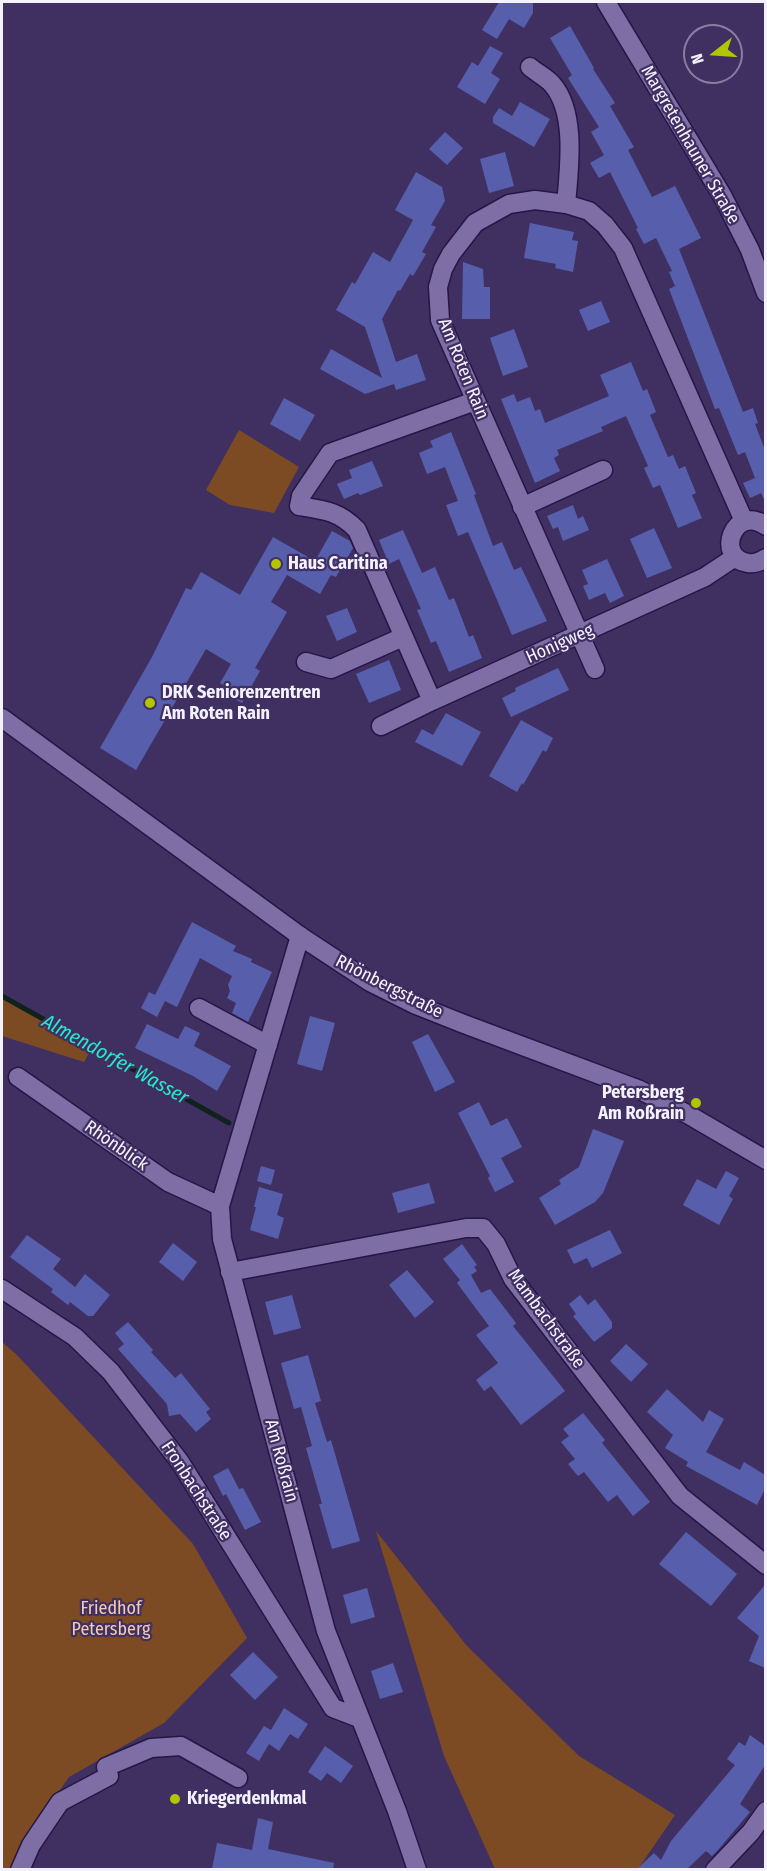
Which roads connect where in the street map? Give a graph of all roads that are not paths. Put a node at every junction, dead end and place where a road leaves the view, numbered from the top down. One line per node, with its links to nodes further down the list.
1 (606, 2): 4 (street, Margretenhauner Straße)
2 (530, 67): 3 (street)
3 (566, 204): 5 (street, Am Roten Rain); 8 (street, Am Roten Rain)
4 (765, 293)
5 (475, 402): 7 (street, Am Roten Rain); 13 (street)
6 (603, 470): 7 (street)
7 (522, 507): 12 (street, Am Roten Rain)
8 (744, 521): 9 (street); 10 (street)
9 (765, 526)
10 (735, 556): 11 (street); 12 (street, Honigweg)
11 (765, 558)
12 (579, 635): 15 (street, Am Roten Rain); 16 (street, Honigweg)
13 (403, 638): 14 (street); 16 (street)
14 (306, 662)
15 (595, 669)
16 (432, 701): 18 (street, Honigweg)
17 (2, 718): 19 (street, Rhönbergstraße)
18 (381, 726)
19 (300, 936): 21 (street, Am Roßrain); 23 (street, Rhönbergstraße)
20 (199, 1008): 21 (street)
21 (268, 1045): 24 (street, Am Roßrain)
22 (18, 1077): 24 (street, Rhönblick)
23 (765, 1160)
24 (220, 1206): 25 (street, Am Roßrain)
25 (230, 1272): 27 (street, Mambachstraße); 28 (street, Am Roßrain)
26 (2, 1288): 28 (street, Fronbachstraße)
27 (765, 1565)
28 (359, 1718): 32 (street, Am Roßrain)
29 (238, 1779): 31 (street)
30 (765, 1811): 33 (street)
31 (20, 1869)
32 (417, 1869)
33 (716, 1869)

